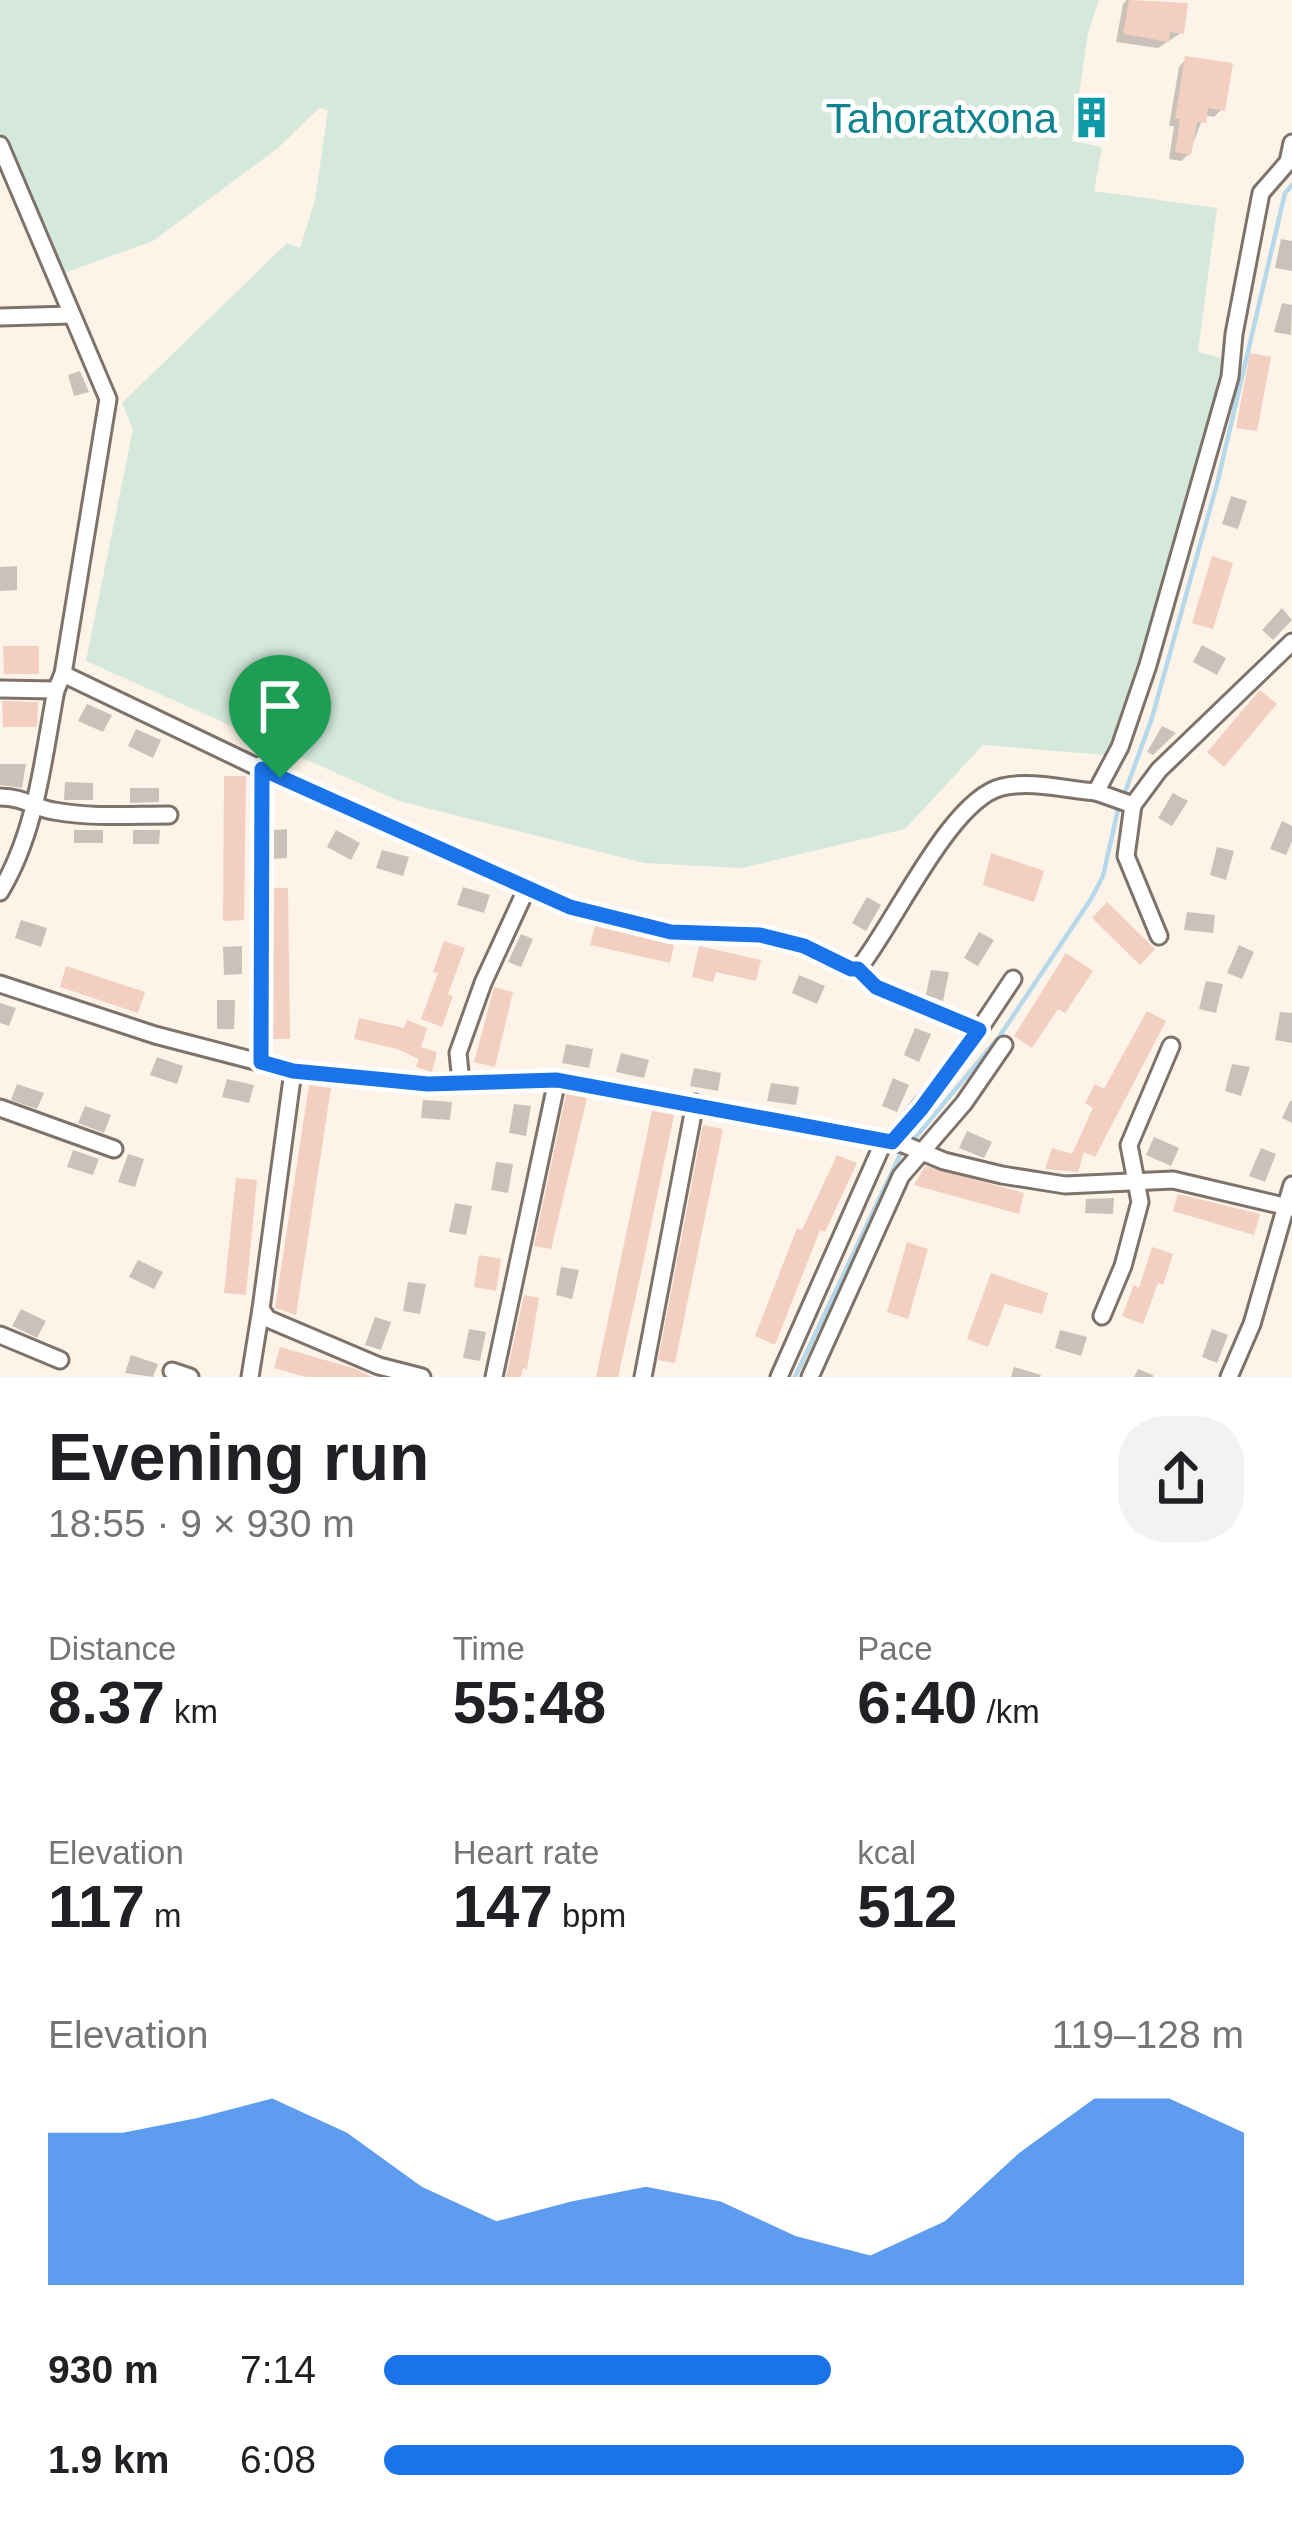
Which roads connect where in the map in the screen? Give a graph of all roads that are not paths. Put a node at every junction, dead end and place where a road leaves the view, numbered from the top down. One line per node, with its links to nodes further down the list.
1 (1292, 143): 9 (street)
2 (0, 145): 3 (street)
3 (71, 315): 4 (street); 6 (street)
4 (0, 317)
5 (1292, 641): 12 (street)
6 (59, 682): 7 (street); 8 (street); 11 (street)
7 (0, 689)
8 (262, 769): 14 (street); 23 (street)
9 (1096, 792): 12 (street); 17 (street)
10 (0, 797): 11 (street)
11 (35, 802): 13 (street); 15 (street)
12 (1133, 805): 16 (street)
13 (169, 815)
14 (526, 890): 17 (street); 26 (street)
15 (0, 892)
16 (1159, 936)
17 (858, 969): 20 (street)
18 (1013, 979): 20 (street)
19 (0, 984): 23 (street)
20 (979, 1030): 29 (street)
21 (1004, 1045): 31 (street)
22 (1171, 1046): 32 (street)
23 (261, 1062): 24 (street)
24 (293, 1071): 26 (street); 35 (street)
25 (557, 1080): 26 (street); 27 (street); 43 (street)
26 (461, 1082)
27 (695, 1103): 29 (street); 44 (street)
28 (0, 1108): 30 (street)
29 (888, 1142): 31 (street); 45 (street)
30 (114, 1149)
31 (920, 1151): 32 (street); 46 (street)
32 (1136, 1180): 34 (street); 36 (street)
33 (1292, 1185): 34 (street)
34 (1288, 1207): 47 (street)
35 (261, 1309): 41 (street); 42 (street)
36 (1102, 1316)
37 (0, 1335): 38 (street)
38 (60, 1360)
39 (172, 1371): 40 (street)
40 (190, 1377)
41 (250, 1377)
42 (422, 1377)
43 (494, 1377)
44 (643, 1377)
45 (779, 1377)
46 (811, 1377)
47 (1229, 1377)

